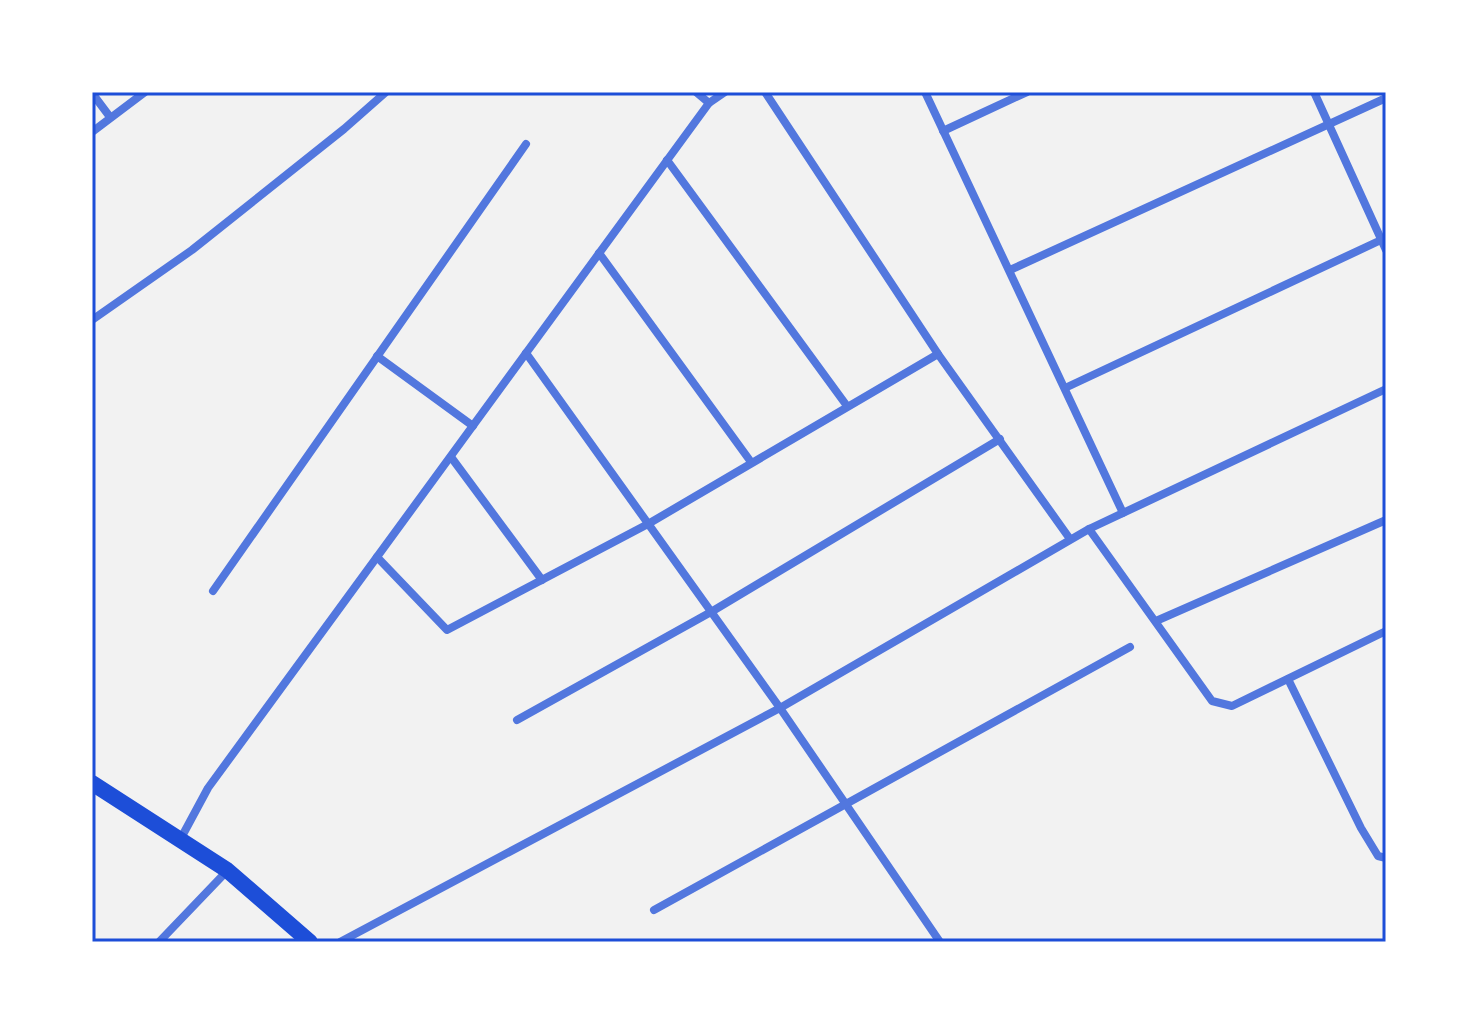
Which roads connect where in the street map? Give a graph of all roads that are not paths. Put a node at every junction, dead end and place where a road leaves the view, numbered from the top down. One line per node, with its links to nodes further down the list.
1 (145, 92): 12 (street)
2 (386, 92): 24 (street)
3 (696, 92): 11 (street)
4 (725, 92): 11 (street)
5 (765, 92): 26 (street)
6 (925, 92): 14 (street)
7 (1027, 92): 14 (street)
8 (1314, 92): 13 (street)
9 (92, 93): 12 (street)
10 (1386, 98): 13 (street)
11 (709, 103): 17 (street)
12 (110, 117): 15 (street)
13 (1329, 125): 19 (street); 23 (street)
14 (943, 131): 23 (street)
15 (92, 132)
16 (526, 144): 27 (street)
17 (667, 160): 22 (street); 30 (street)
18 (1386, 222): 19 (street)
19 (1376, 227): 20 (street)
20 (1381, 240): 21 (street); 28 (street)
21 (1386, 250)
22 (599, 253): 25 (street); 34 (street)
23 (1010, 270): 28 (street)
24 (92, 320)
25 (526, 353): 31 (street); 37 (street)
26 (938, 354): 30 (street); 32 (street)
27 (377, 356): 31 (street); 42 (street)
28 (1065, 388): 35 (street)
29 (1386, 389): 35 (street)
30 (847, 406): 34 (street)
31 (473, 426): 33 (street)
32 (1000, 439): 39 (street); 43 (street)
33 (451, 457): 40 (street); 41 (street)
34 (751, 462): 37 (street)
35 (1123, 513): 38 (street)
36 (1386, 520): 44 (street)
37 (648, 524): 41 (street); 43 (street)
38 (1089, 529): 39 (street); 44 (street)
39 (1070, 539): 48 (street)
40 (377, 557): 41 (street); 52 (street)
41 (542, 580)
42 (213, 591)
43 (711, 612): 48 (street); 49 (street)
44 (1156, 621): 47 (street)
45 (1386, 631): 47 (street)
46 (1130, 647): 51 (street)
47 (1288, 679): 53 (street)
48 (780, 708): 51 (street); 58 (street)
49 (517, 720)
50 (92, 783): 52 (main road)
51 (846, 805): 55 (street); 59 (street)
52 (180, 840): 54 (main road)
53 (1386, 858)
54 (227, 870): 56 (street); 57 (main road)
55 (654, 910)
56 (159, 942)
57 (310, 942)
58 (340, 942)
59 (940, 942)

